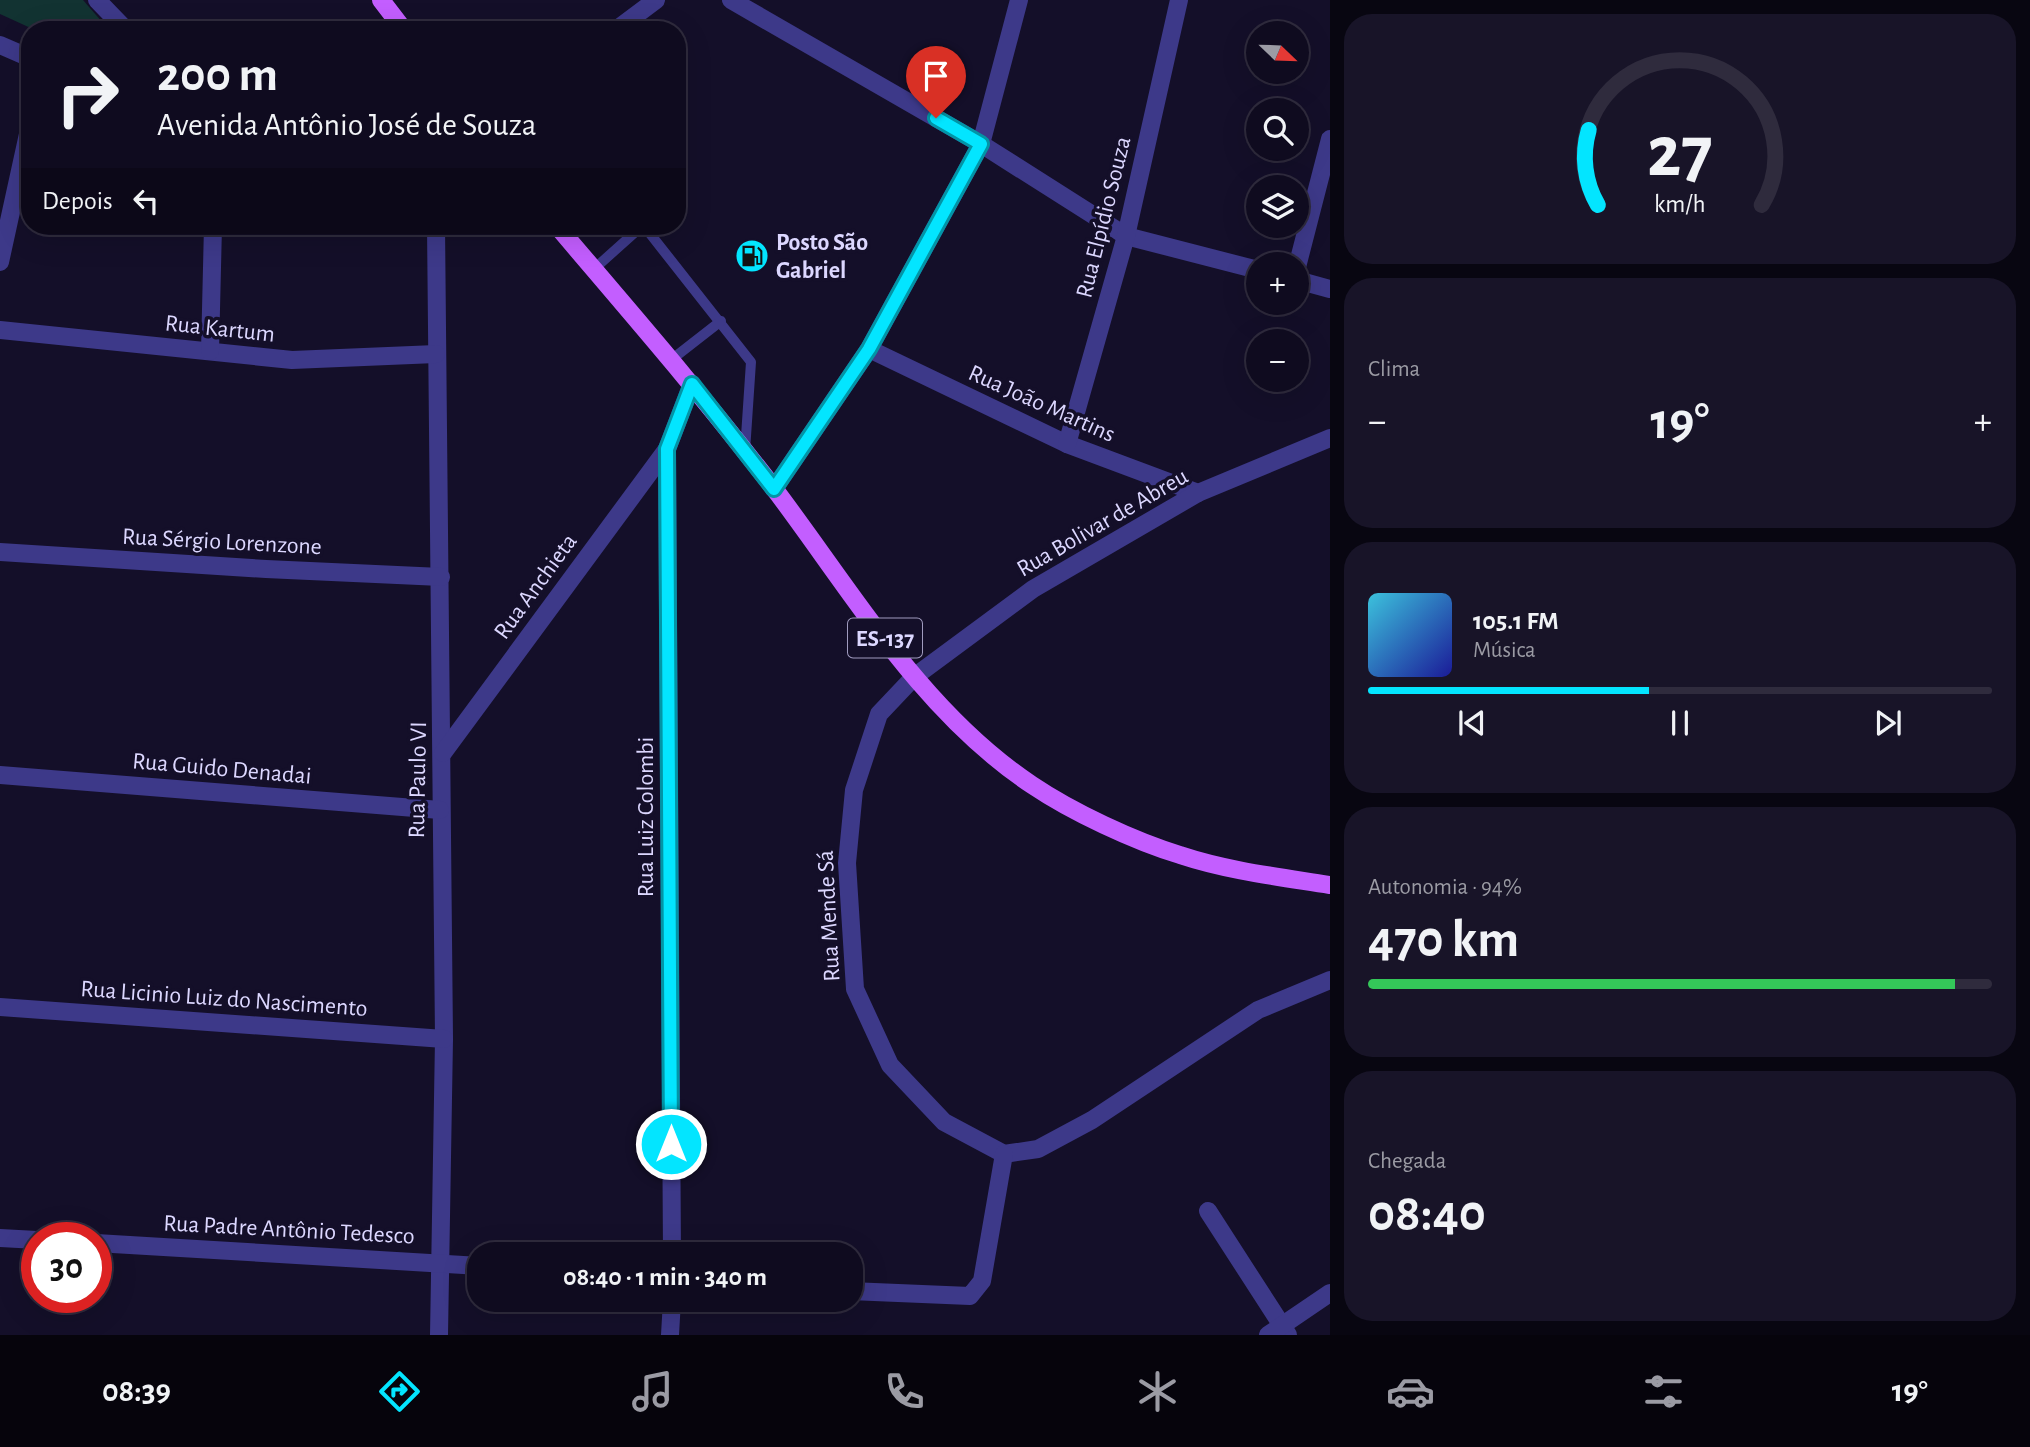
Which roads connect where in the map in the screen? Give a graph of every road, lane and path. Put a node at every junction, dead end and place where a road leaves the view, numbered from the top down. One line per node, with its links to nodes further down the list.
1 (97, 0): 7 (street)
2 (381, 0): 8 (main road)
3 (656, 0): 9 (street)
4 (730, 0): 13 (street)
5 (1019, 0): 13 (street)
6 (1179, 0): 20 (street, Rua Elpídio Souza)
7 (117, 21)
8 (397, 21)
9 (628, 21)
10 (0, 45): 11 (street)
11 (21, 54)
12 (1330, 139): 21 (street)
13 (981, 144): 20 (street); 29 (street)
14 (21, 166): 22 (street)
15 (213, 235): 30 (street)
16 (433, 235): 31 (street, Rua Paulo VI)
17 (565, 235): 24 (main road, ES-137)
18 (633, 235): 24 (lane)
19 (650, 235): 27 (lane)
20 (1126, 236): 23 (street); 35 (street, Rua Elpídio Souza)
21 (1301, 252)
22 (0, 262)
23 (1246, 267)
24 (594, 269): 32 (main road, ES-137)
25 (1309, 283): 26 (street)
26 (1330, 289)
27 (721, 321): 32 (lane); 37 (lane)
28 (0, 330): 30 (street, Rua Kartum)
29 (869, 349): 35 (street, Rua João Martins); 38 (street)
30 (210, 351): 31 (street, Rua Kartum)
31 (436, 354): 41 (street, Rua Paulo VI)
32 (671, 360): 33 (main road, ES-137)
33 (692, 384): 36 (street, Rua Luiz Colombi); 37 (main road, ES-137)
34 (1330, 438): 39 (street, Rua Bolivar de Abreu)
35 (1067, 444): 39 (street, Rua João Martins)
36 (667, 449): 43 (street, Rua Anchieta); 54 (street, Rua Luiz Colombi)
37 (745, 451): 38 (main road, ES-137)
38 (774, 489): 42 (main road, ES-137)
39 (1198, 493): 42 (street, Rua Bolivar de Abreu)
40 (0, 552): 41 (street, Rua Sérgio Lorenzone)
41 (441, 577): 43 (street, Rua Paulo VI)
42 (914, 677): 46 (main road, ES-137); 50 (street, Rua Mende Sá)
43 (443, 753): 45 (street, Rua Paulo VI)
44 (0, 775): 45 (street, Rua Guido Denadai)
45 (440, 810): 49 (street, Rua Paulo VI)
46 (1330, 885)
47 (1330, 980): 50 (street)
48 (0, 1007): 49 (street, Rua Licinio Luiz do Nascimento)
49 (444, 1039): 56 (street, Rua Paulo VI)
50 (1004, 1154): 58 (street)
51 (1208, 1211): 61 (street)
52 (0, 1238): 53 (street)
53 (21, 1239)
54 (672, 1242)
55 (112, 1244): 56 (street, Rua Padre Antônio Tedesco)
56 (442, 1262): 57 (street, Rua Padre Antônio Tedesco); 62 (street, Rua Paulo VI)
57 (467, 1264)
58 (863, 1292)
59 (1330, 1293): 61 (street)
60 (671, 1312): 63 (street)
61 (1279, 1332)
62 (439, 1335)
63 (670, 1335)

